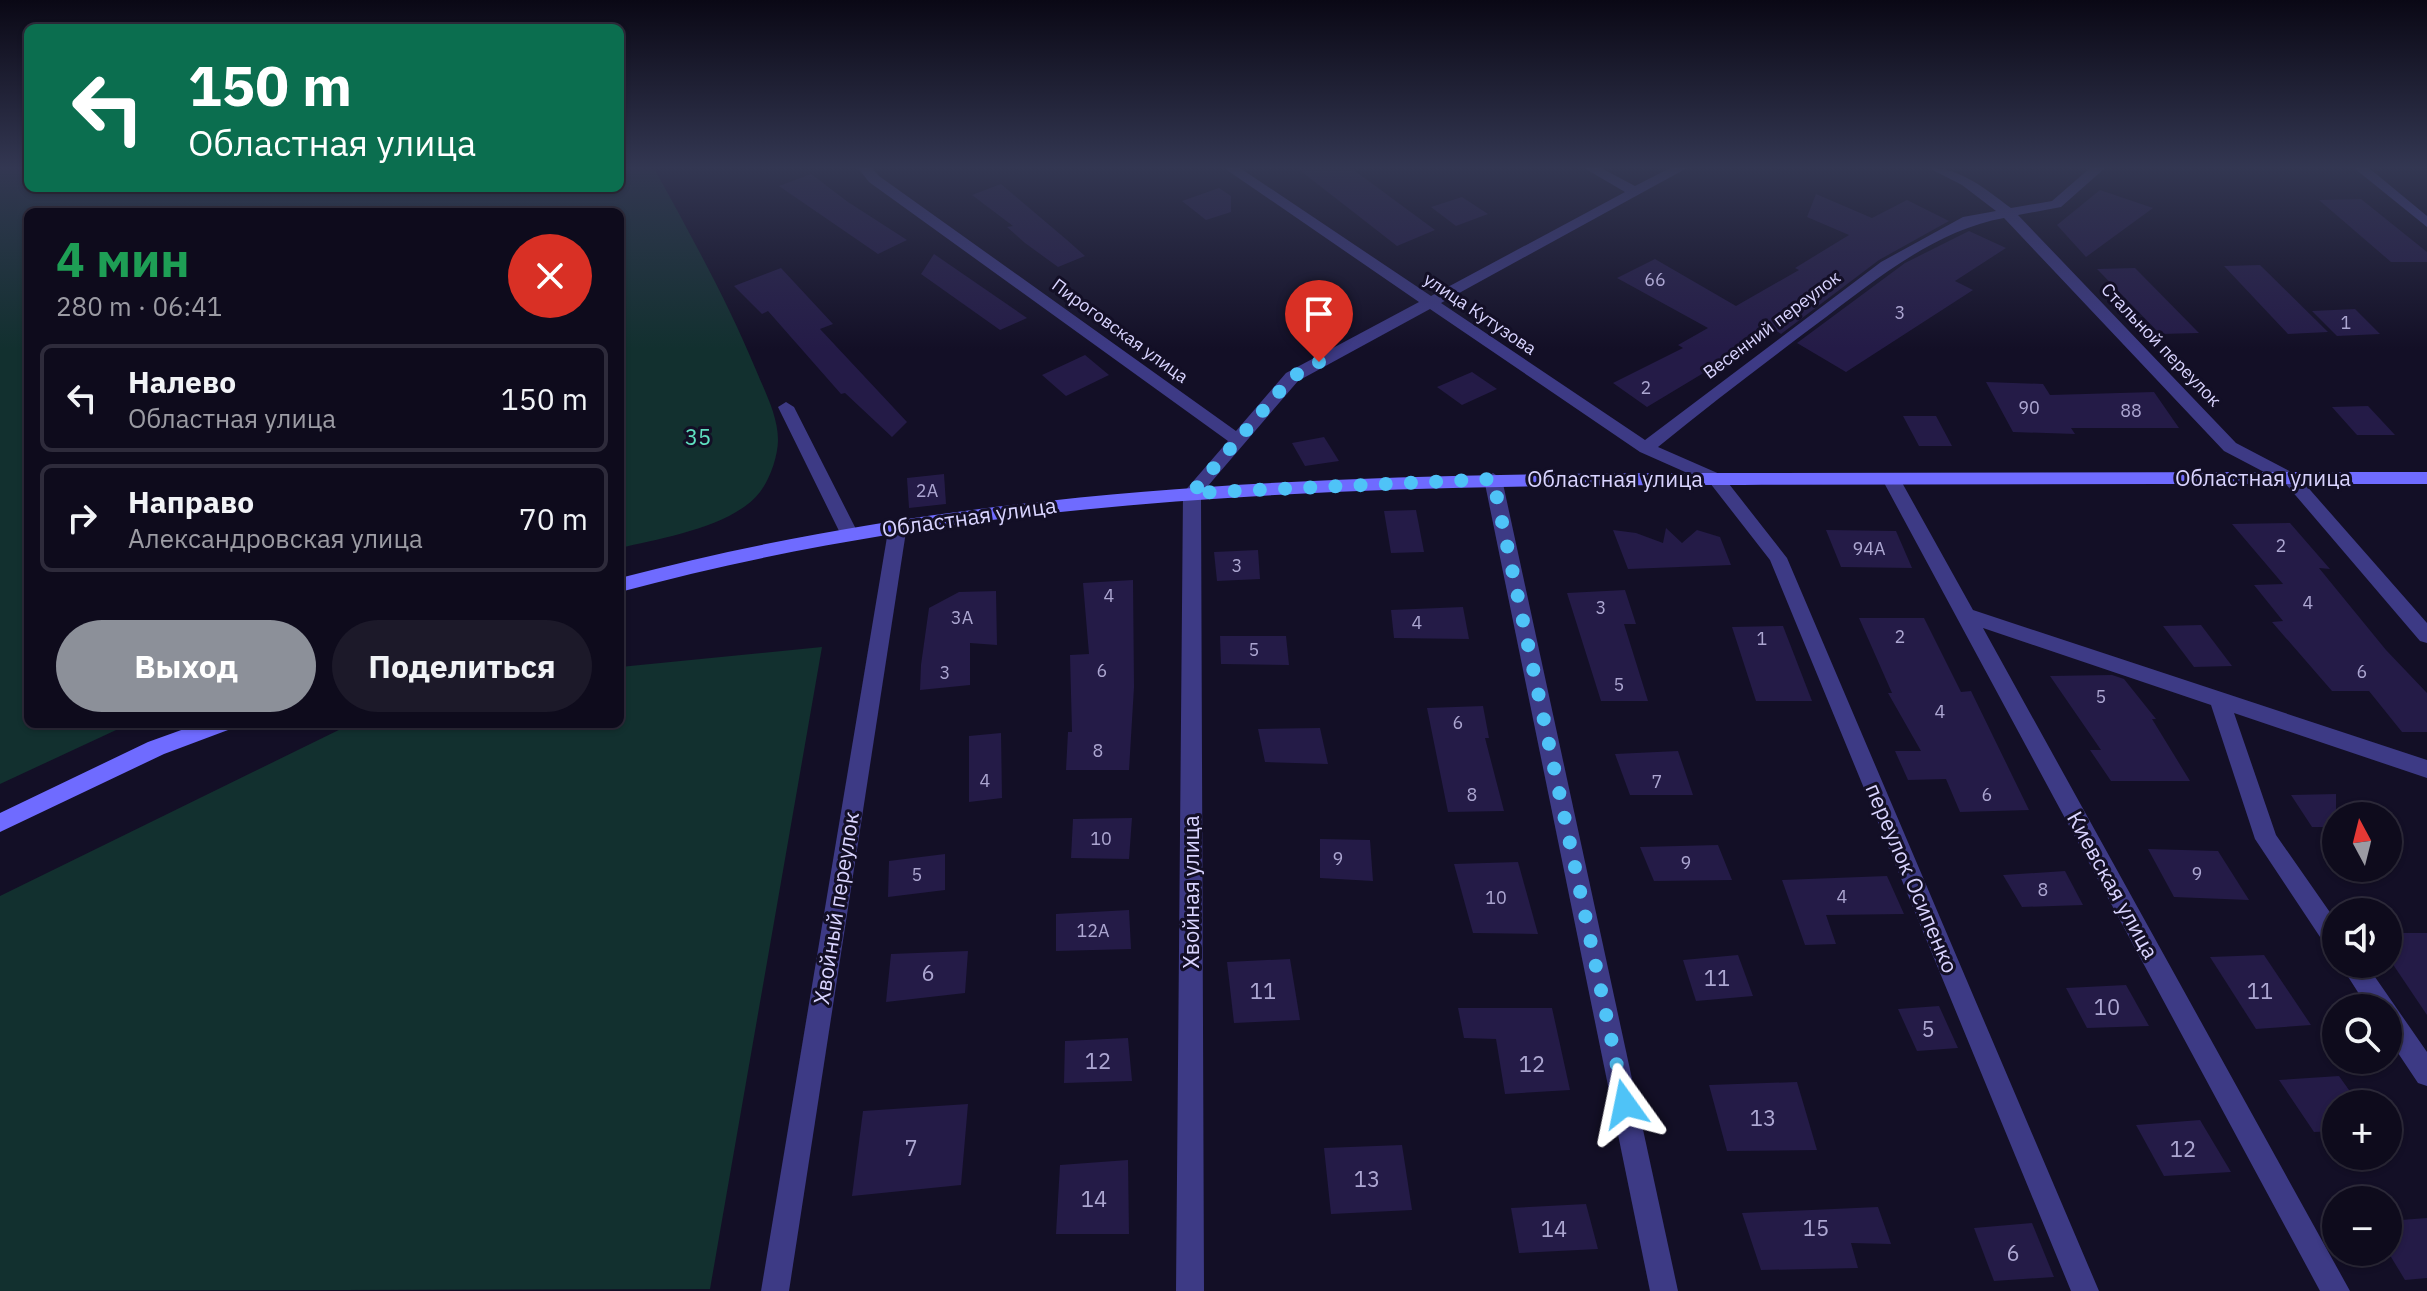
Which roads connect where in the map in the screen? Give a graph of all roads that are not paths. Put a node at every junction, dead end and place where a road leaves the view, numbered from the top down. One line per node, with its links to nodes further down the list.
1 (943, 228): 8 (street, Пироговская улица)
2 (1319, 228): 6 (street, улица Кутузова)
3 (1566, 228): 6 (street)
4 (1953, 228): 9 (street, Весенний переулок)
5 (2022, 228): 14 (street, Стальной переулок)
6 (1426, 302): 8 (street); 9 (street, улица Кутузова)
7 (786, 407): 17 (street)
8 (1238, 440): 15 (street)
9 (1646, 448): 12 (street, улица Кутузова)
10 (2427, 478): 14 (main road, Областная улица)
11 (1493, 479): 12 (main road, Областная улица); 15 (main road, Областная улица); 30 (street)
12 (1716, 479): 13 (main road, Областная улица); 31 (street, переулок Осипенко)
13 (1891, 479): 14 (main road, Областная улица); 19 (street, Киевская улица)
14 (2291, 479): 20 (street)
15 (1192, 493): 16 (main road, Областная улица); 29 (street, Хвойная улица)
16 (898, 525): 17 (main road, Областная улица); 28 (street, Хвойный переулок)
17 (850, 535): 18 (main road, Областная улица)
18 (624, 584)
19 (1965, 615): 21 (street); 32 (street, Киевская улица)
20 (2427, 636)
21 (2220, 701): 23 (street); 25 (street)
22 (210, 728): 24 (main road)
23 (2427, 769)
24 (0, 823)
25 (2322, 921)
26 (2402, 1037): 27 (street)
27 (2427, 1074)
28 (775, 1291)
29 (1190, 1291)
30 (1664, 1291)
31 (2085, 1291)
32 (2336, 1291)

